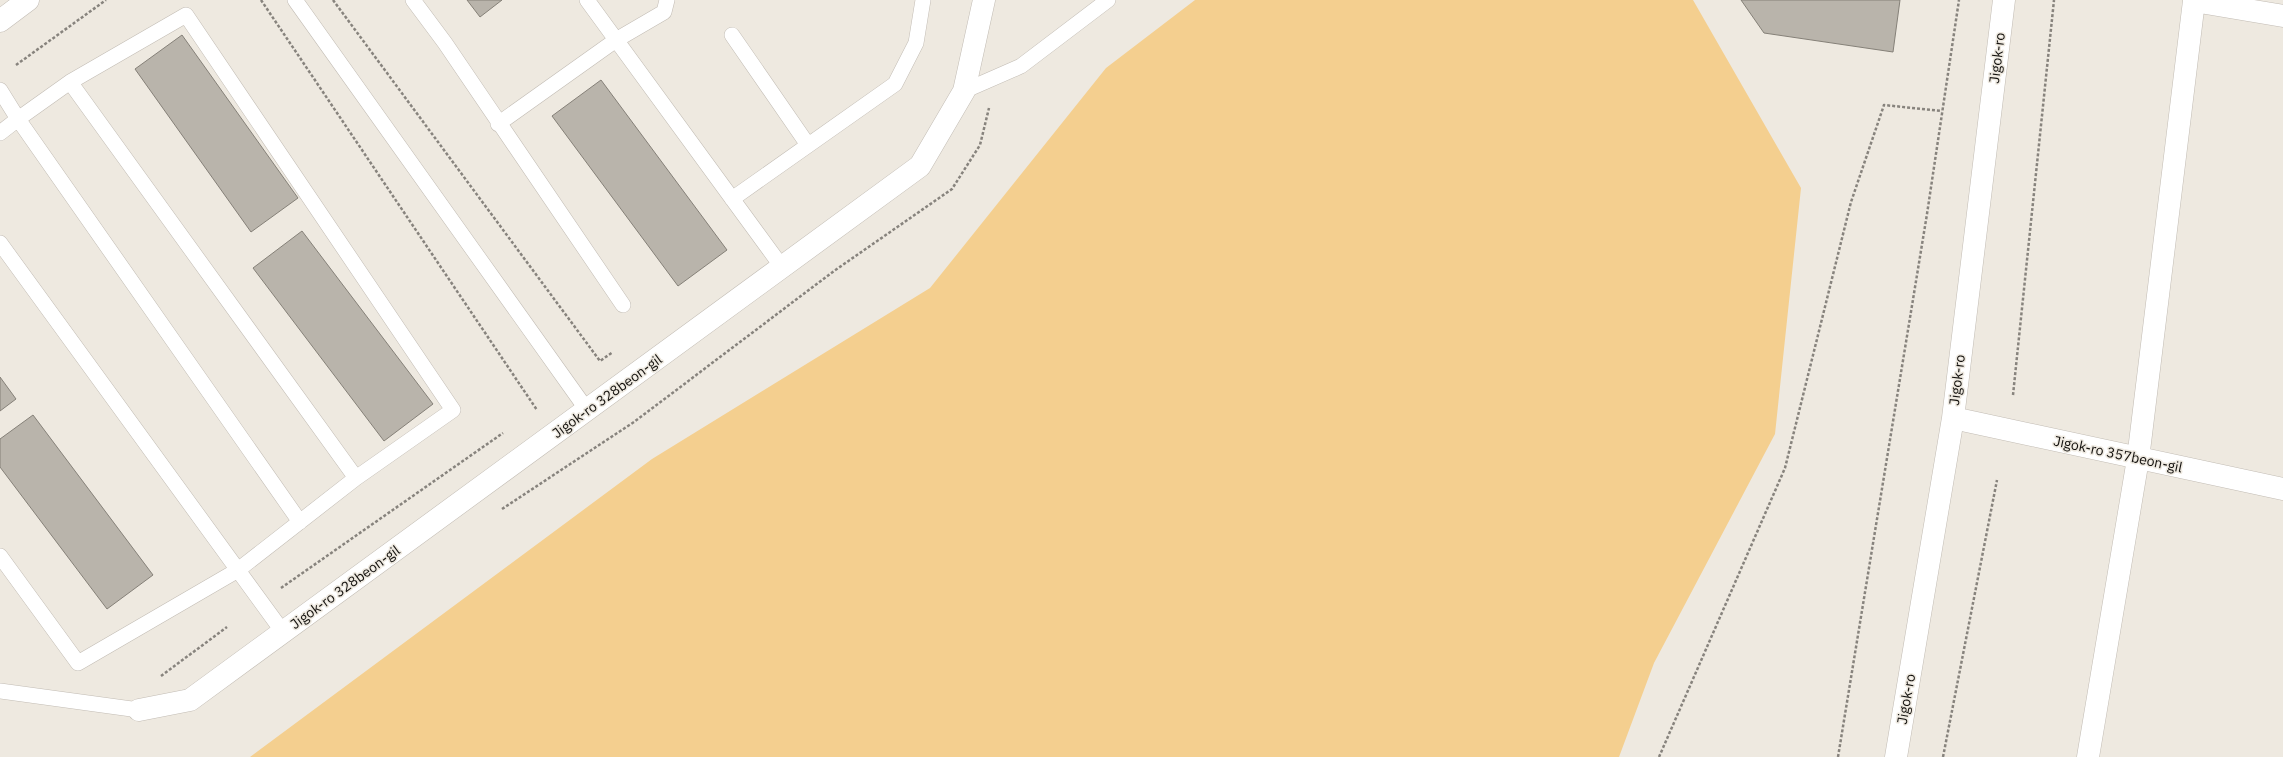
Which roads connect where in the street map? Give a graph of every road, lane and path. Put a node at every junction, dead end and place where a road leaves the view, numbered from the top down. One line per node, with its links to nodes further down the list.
1 (28, 0): 16 (street)
2 (106, 0): 19 (path)
3 (261, 0): 35 (path)
4 (295, 0): 34 (lane)
5 (333, 0): 32 (path)
6 (413, 0): 25 (lane)
7 (587, 0): 18 (lane)
8 (667, 0): 18 (lane)
9 (923, 0): 27 (lane)
10 (984, 0): 22 (street, Jigok-ro 328beon-gil)
11 (1108, 0): 22 (lane)
12 (1959, 0): 23 (path)
13 (2004, 0): 36 (street, Jigok-ro)
14 (2054, 0): 33 (path)
15 (2283, 16): 38 (street)
16 (0, 21)
17 (732, 35): 27 (lane)
18 (616, 40): 25 (lane); 28 (lane)
19 (16, 65)
20 (70, 82): 24 (lane); 39 (lane); 39 (lane)
21 (0, 90): 24 (lane)
22 (964, 91): 30 (street, Jigok-ro 328beon-gil)
23 (1942, 111): 51 (path); 52 (path)
24 (18, 119): 26 (lane); 42 (lane)
25 (498, 124): 31 (lane)
26 (0, 133)
27 (808, 145): 28 (lane)
28 (732, 199): 30 (lane)
29 (0, 243): 44 (lane)
30 (782, 267): 34 (street, Jigok-ro 328beon-gil)
31 (623, 305)
32 (600, 361)
33 (2013, 395)
34 (587, 410): 47 (street, Jigok-ro 328beon-gil)
35 (531, 414)
36 (1953, 418): 38 (street, Jigok-ro 357beon-gil); 53 (street, Jigok-ro)
37 (505, 432): 45 (path)
38 (2138, 459): 41 (street, Jigok-ro 357beon-gil); 55 (street)
39 (356, 478): 42 (lane)
40 (1998, 480): 54 (path)
41 (2283, 489)
42 (300, 522): 44 (lane)
43 (0, 556): 44 (lane)
44 (238, 570): 47 (lane)
45 (279, 590)
46 (227, 627): 48 (path)
47 (284, 632): 50 (street, Jigok-ro 328beon-gil)
48 (154, 679)
49 (0, 691): 50 (lane)
50 (139, 710)
51 (1658, 757)
52 (1838, 757)
53 (1896, 757)
54 (1943, 757)
55 (2088, 757)

